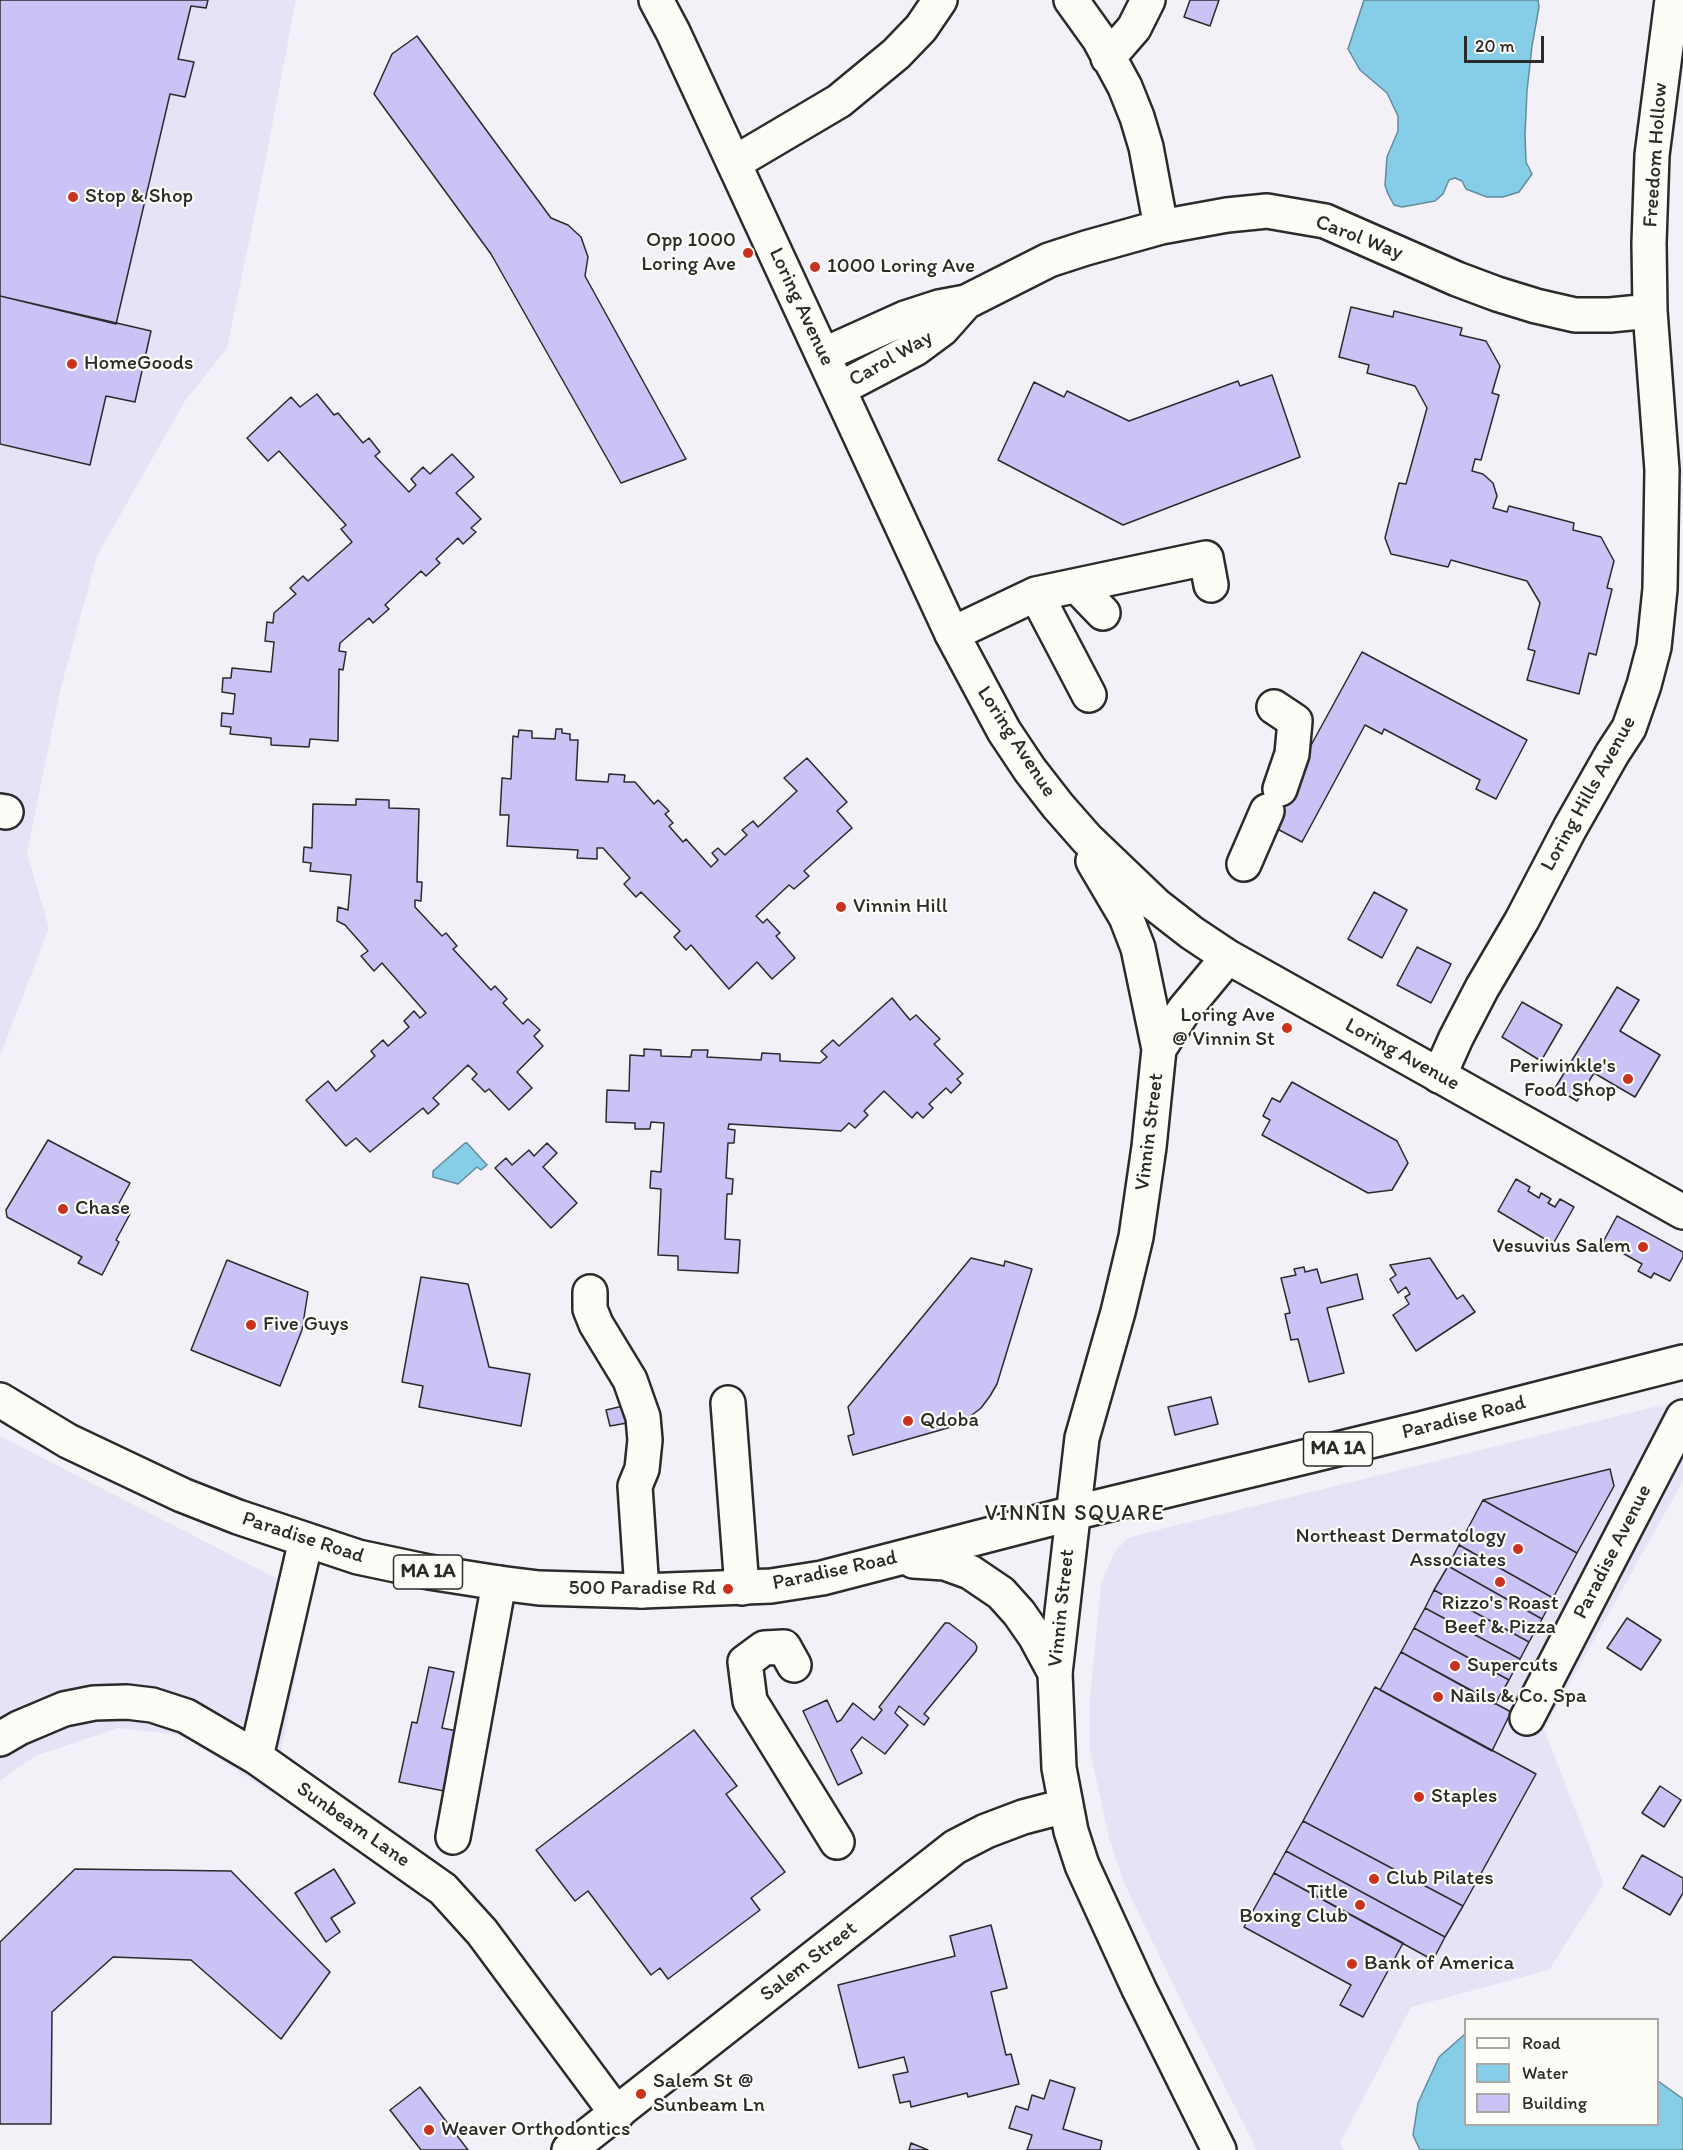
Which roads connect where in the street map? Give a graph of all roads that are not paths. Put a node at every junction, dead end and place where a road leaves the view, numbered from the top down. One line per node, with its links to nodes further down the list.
1 (656, 0): 7 (main road, Loring Avenue)
2 (940, 0): 7 (main road)
3 (1071, 0): 6 (main road)
4 (1148, 0): 6 (main road)
5 (1672, 0): 10 (main road, Freedom Hollow)
6 (1108, 58): 8 (main road)
7 (734, 163): 11 (main road, Loring Avenue)
8 (1161, 227): 9 (main road, Carol Way); 10 (main road, Carol Way)
9 (966, 302): 11 (main road, Carol Way); 12 (main road, Carol Way)
10 (1650, 311): 24 (main road, Loring Hills Avenue)
11 (823, 356): 12 (main road, Loring Avenue)
12 (839, 389): 17 (main road, Loring Avenue)
13 (1211, 585): 14 (main road)
14 (1077, 586): 15 (main road); 16 (main road)
15 (1036, 594): 17 (main road); 18 (main road)
16 (1103, 613)
17 (952, 634): 20 (main road, Loring Avenue)
18 (1089, 695)
19 (1274, 707): 21 (main road)
20 (1059, 806): 22 (main road, Loring Avenue); 23 (main road)
21 (1244, 864)
22 (1228, 957): 23 (main road, Vinnin Street); 24 (main road, Loring Avenue)
23 (1160, 1049): 31 (main road, Vinnin Street)
24 (1439, 1076): 25 (main road, Loring Avenue)
25 (1683, 1212)
26 (590, 1292): 36 (main road)
27 (1683, 1362): 31 (main road, Paradise Road / MA 1A)
28 (0, 1400): 32 (main road, Paradise Road / MA 1A)
29 (728, 1403): 35 (main road)
30 (1683, 1417): 39 (main road, Paradise Avenue)
31 (1073, 1513): 33 (main road, Paradise Road / MA 1A); 38 (main road, Vinnin Street)
32 (306, 1540): 34 (main road, Paradise Road / MA 1A); 41 (main road)
33 (887, 1562): 35 (main road, Paradise Road / MA 1A); 38 (main road)
34 (499, 1583): 36 (main road, Paradise Road / MA 1A); 43 (main road)
35 (742, 1588): 36 (main road, Paradise Road / MA 1A)
36 (642, 1592)
37 (794, 1665): 44 (main road)
38 (1054, 1673): 42 (main road, Vinnin Street)
39 (1527, 1718)
40 (0, 1739): 41 (main road, Sunbeam Lane)
41 (256, 1757): 45 (main road, Sunbeam Lane)
42 (1065, 1806): 45 (main road, Salem Street); 47 (main road, Vinnin Street)
43 (453, 1837)
44 (837, 1842)
45 (617, 2114): 46 (main road, Salem Street)
46 (569, 2150)
47 (1219, 2150)

